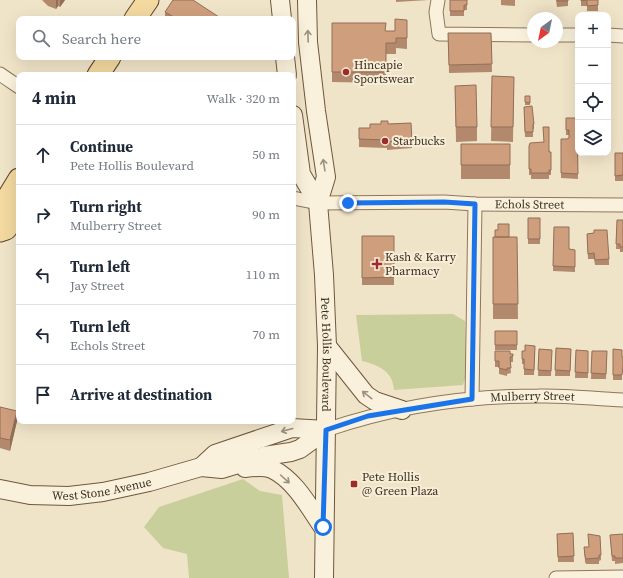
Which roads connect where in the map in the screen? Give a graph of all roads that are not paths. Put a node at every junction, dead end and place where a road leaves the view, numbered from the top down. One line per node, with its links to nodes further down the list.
1 (148, 0): 5 (main road)
2 (280, 0): 6 (main road)
3 (307, 0): 21 (main road, Pete Hollis Boulevard, one-way to 3)
4 (438, 0): 7 (street)
5 (137, 16)
6 (282, 16)
7 (527, 35)
8 (563, 35): 9 (street)
9 (575, 35)
10 (611, 35): 11 (street)
11 (623, 36)
12 (108, 60): 14 (main road)
13 (285, 60): 15 (main road)
14 (100, 72)
15 (287, 72)
16 (0, 74): 17 (street)
17 (16, 85)
18 (296, 137): 21 (main road, Pete Hollis Boulevard)
19 (16, 184): 24 (main road)
20 (296, 199): 21 (street, Echols Street)
21 (318, 203): 22 (street, Echols Street); 27 (main road, Pete Hollis Boulevard)
22 (475, 204): 23 (street, Echols Street); 28 (street)
23 (623, 205)
24 (0, 210)
25 (16, 215): 26 (main road)
26 (0, 231)
27 (326, 346): 30 (main road, one-way to 27); 31 (main road, Pete Hollis Boulevard)
28 (472, 399): 29 (street, Mulberry Street); 30 (street, Mulberry Street)
29 (623, 400)
30 (402, 410): 31 (street, Mulberry Street)
31 (326, 430): 32 (main road, West Stone Avenue, one-way to 32); 33 (main road, West Stone Avenue); 35 (main road, Pete Hollis Boulevard)
32 (201, 467): 33 (main road, West Stone Avenue); 34 (main road, West Stone Avenue)
33 (222, 469): 35 (main road, one-way to 35)
34 (0, 489)
35 (323, 527): 37 (main road, Pete Hollis Boulevard)
36 (623, 577): 38 (street)
37 (324, 578)
38 (556, 578)

